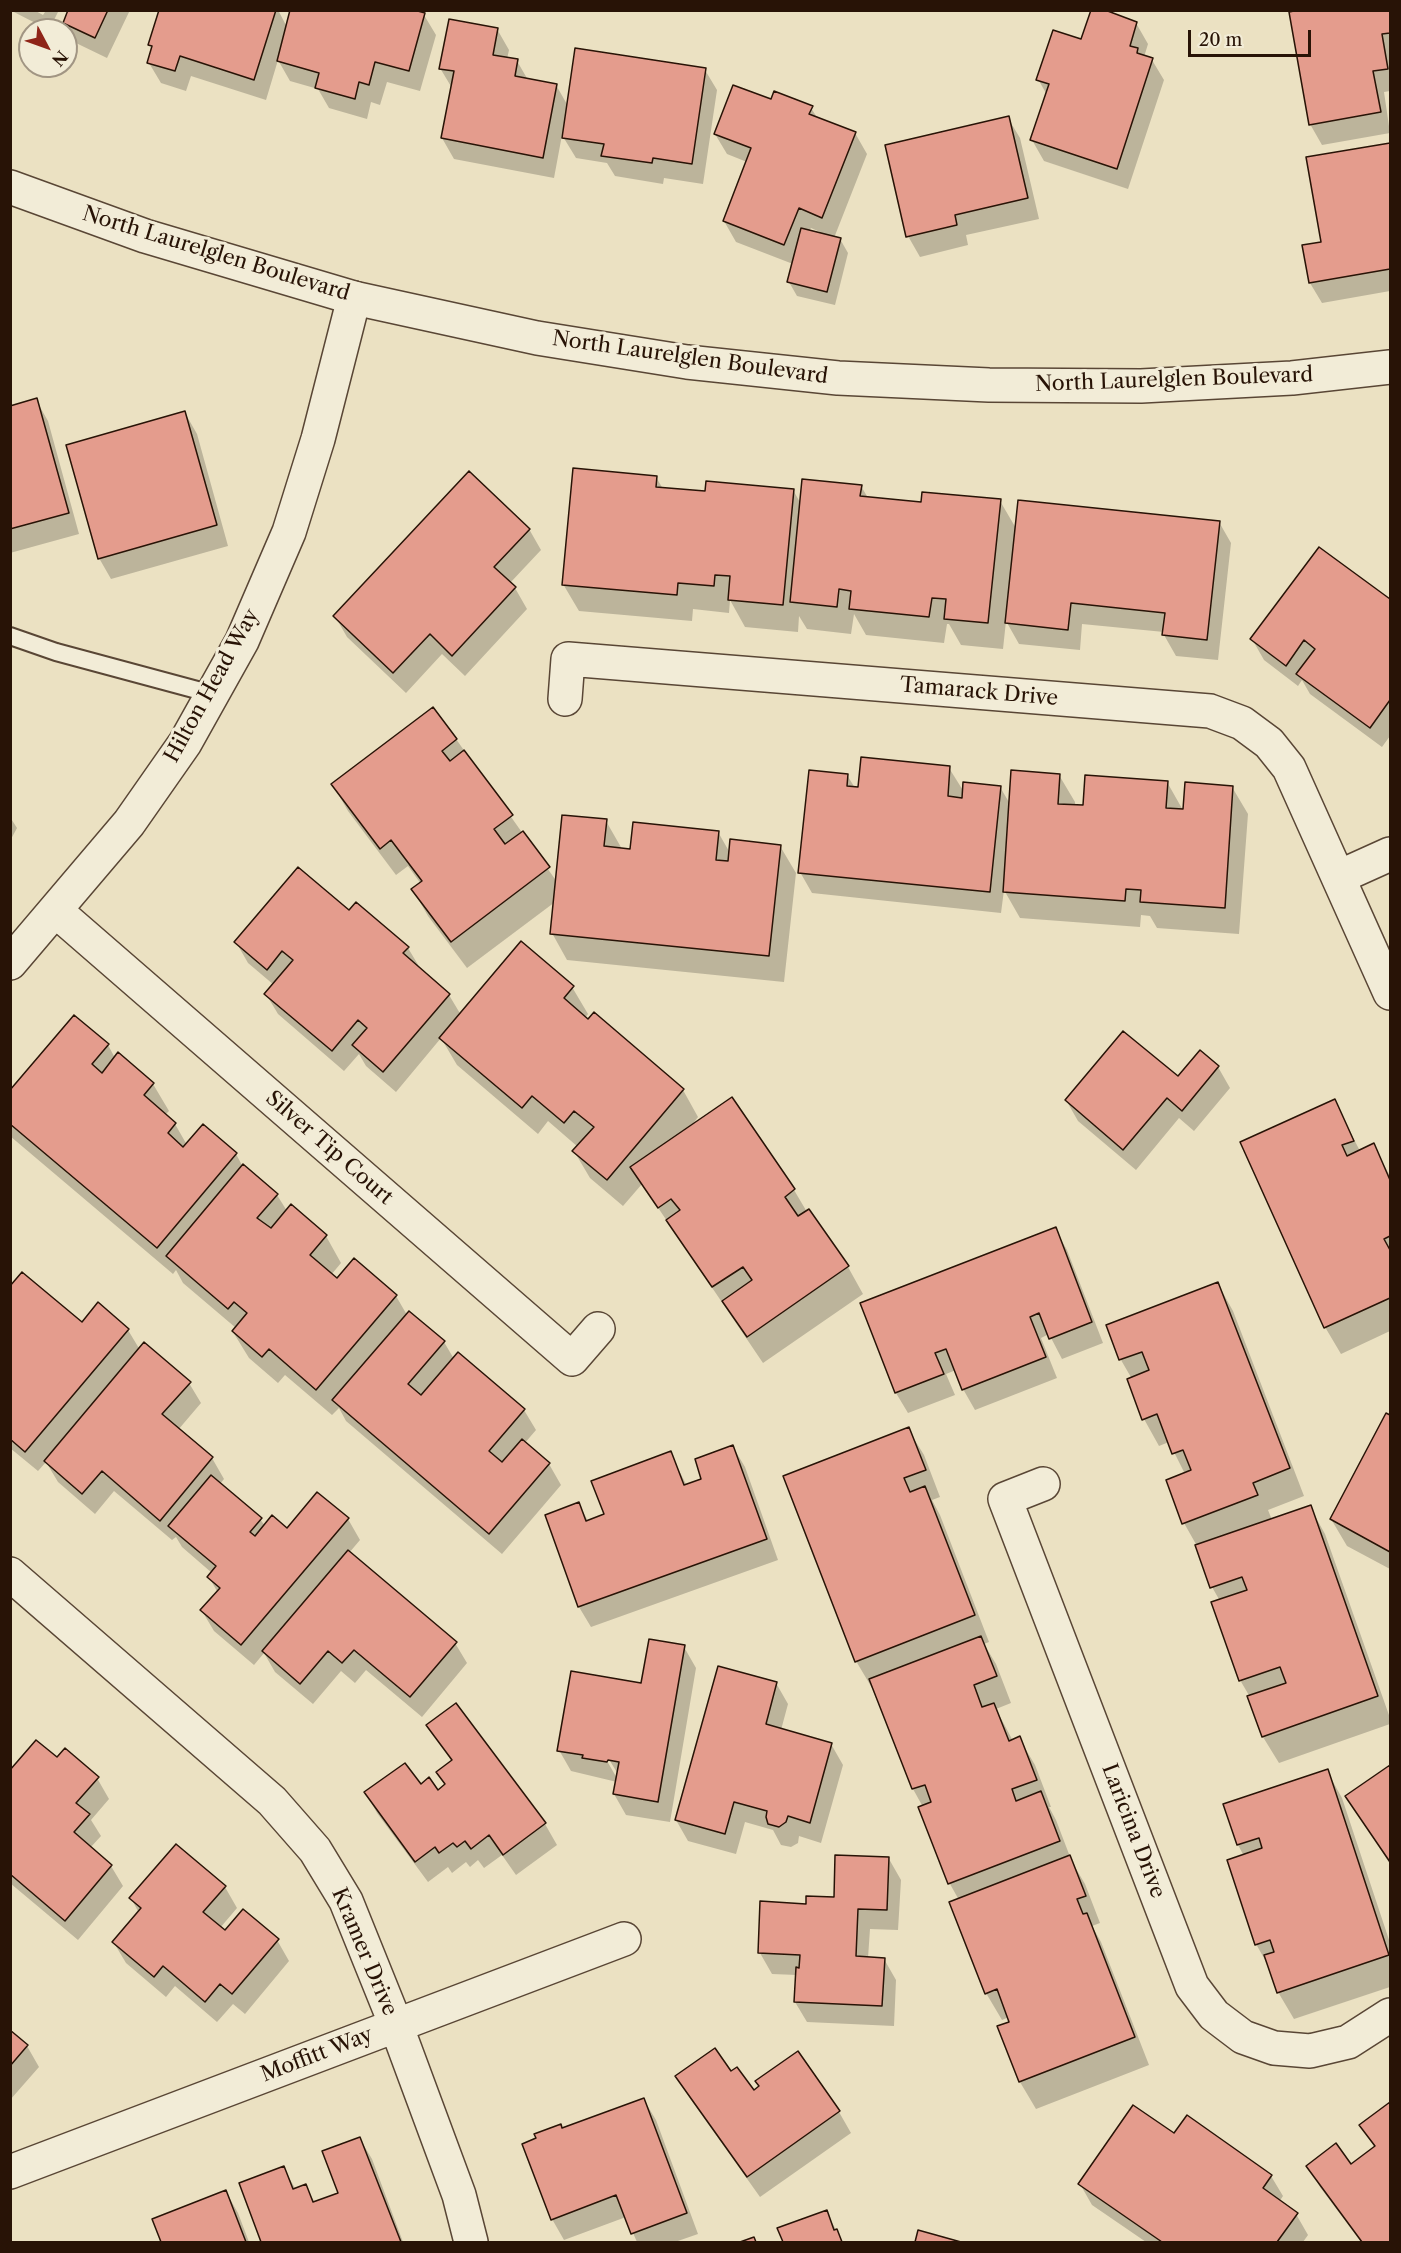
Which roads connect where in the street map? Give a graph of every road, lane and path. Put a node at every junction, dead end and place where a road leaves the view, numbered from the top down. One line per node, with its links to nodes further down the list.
1 (10, 187): 2 (street, North Laurelglen Boulevard)
2 (354, 298): 3 (street, North Laurelglen Boulevard); 5 (street, Hilton Head Way)
3 (1390, 367)
4 (10, 636): 5 (lane)
5 (212, 694): 9 (street, Hilton Head Way)
6 (565, 699): 8 (street, Tamarack Drive)
7 (1390, 854): 8 (street)
8 (1339, 877): 11 (street, Tamarack Drive)
9 (56, 911): 10 (street, Hilton Head Way); 12 (street, Silver Tip Court)
10 (10, 963)
11 (1390, 993)
12 (598, 1329)
13 (1043, 1484): 16 (street, Laricina Drive)
14 (10, 1574): 17 (street, Kramer Drive)
15 (624, 1939): 17 (street, Moffitt Way)
16 (1390, 2015)
17 (396, 2025): 18 (street, Moffitt Way); 19 (street, Kramer Drive)
18 (10, 2172)
19 (471, 2242)

